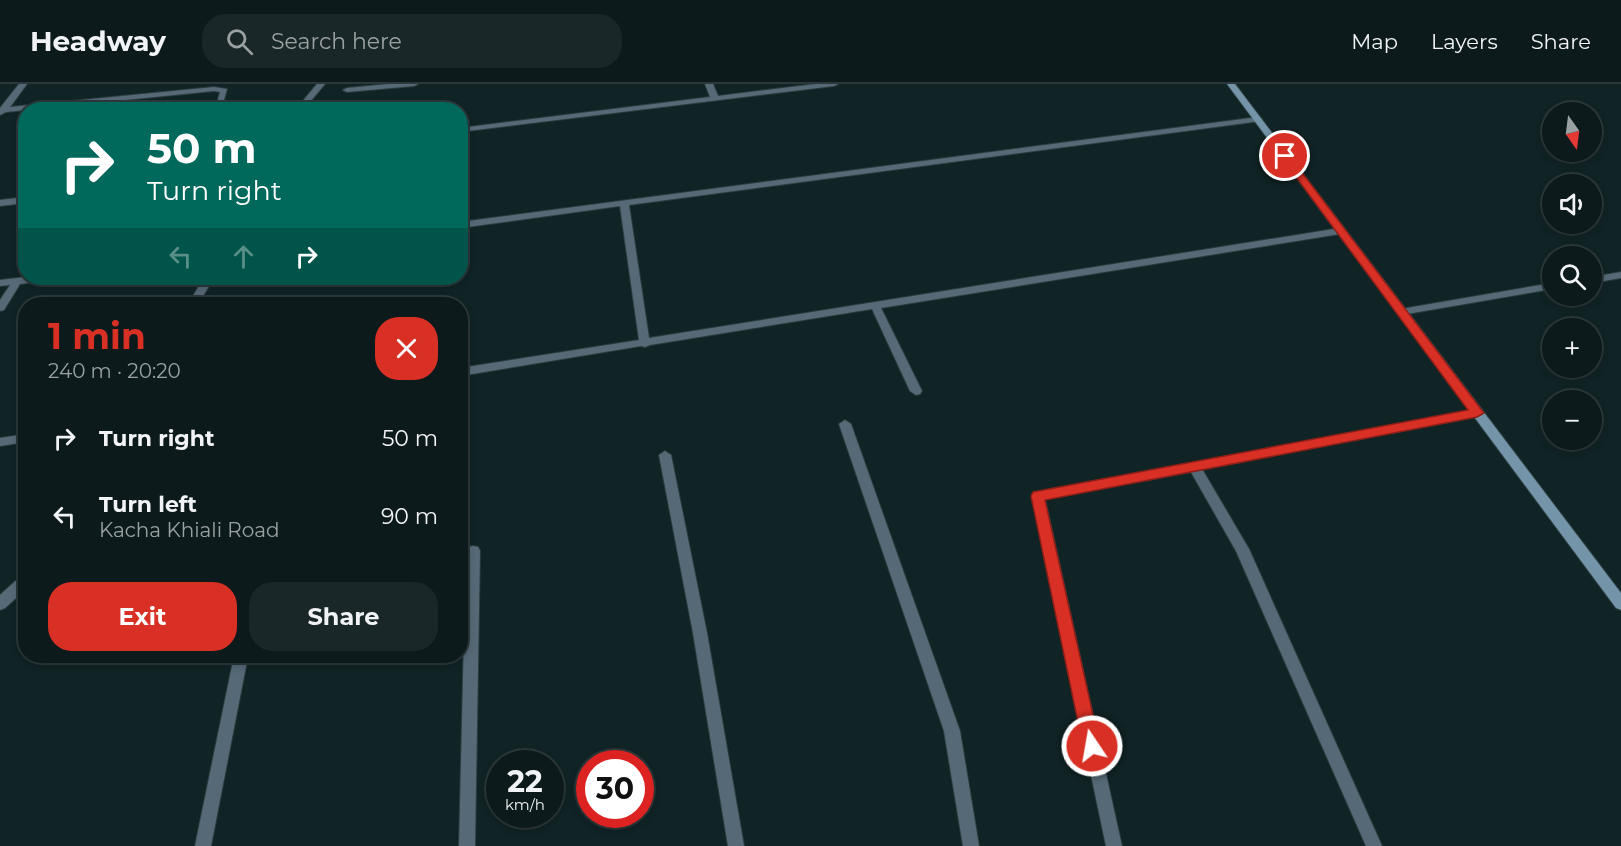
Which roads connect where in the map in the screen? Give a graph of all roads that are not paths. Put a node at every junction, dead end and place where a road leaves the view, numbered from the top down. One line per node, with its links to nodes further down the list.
1 (23, 84): 15 (street)
2 (321, 84): 13 (street)
3 (414, 84): 7 (street)
4 (709, 84): 9 (street)
5 (828, 84): 9 (street)
6 (1231, 84): 16 (street)
7 (347, 90)
8 (123, 97): 10 (street); 11 (street); 12 (street)
9 (715, 99): 17 (street)
10 (79, 102)
11 (119, 102)
12 (221, 102)
13 (305, 102)
14 (18, 109): 15 (street)
15 (1, 111)
16 (1258, 119): 20 (street); 22 (street)
17 (468, 129)
18 (18, 201): 19 (street)
19 (0, 203)
20 (624, 203): 21 (street); 31 (street)
21 (468, 224)
22 (1340, 231): 28 (street); 30 (street)
23 (1621, 275): 24 (street)
24 (1602, 278)
25 (17, 281): 26 (street); 29 (street)
26 (0, 283)
27 (1542, 288): 30 (street)
28 (876, 307): 31 (street); 33 (street)
29 (0, 308)
30 (1401, 312): 34 (street)
31 (645, 344): 32 (street)
32 (468, 371)
33 (916, 391)
34 (1477, 413): 39 (street); 43 (street)
35 (845, 424): 48 (street)
36 (18, 439): 37 (street)
37 (0, 442)
38 (665, 455): 47 (street)
39 (1194, 466): 49 (street); 50 (street)
40 (473, 551): 46 (street)
41 (18, 587): 42 (street)
42 (0, 604)
43 (1621, 604)
44 (240, 663): 45 (street)
45 (202, 846)
46 (467, 846)
47 (736, 846)
48 (971, 846)
49 (1114, 846)
50 (1374, 846)

